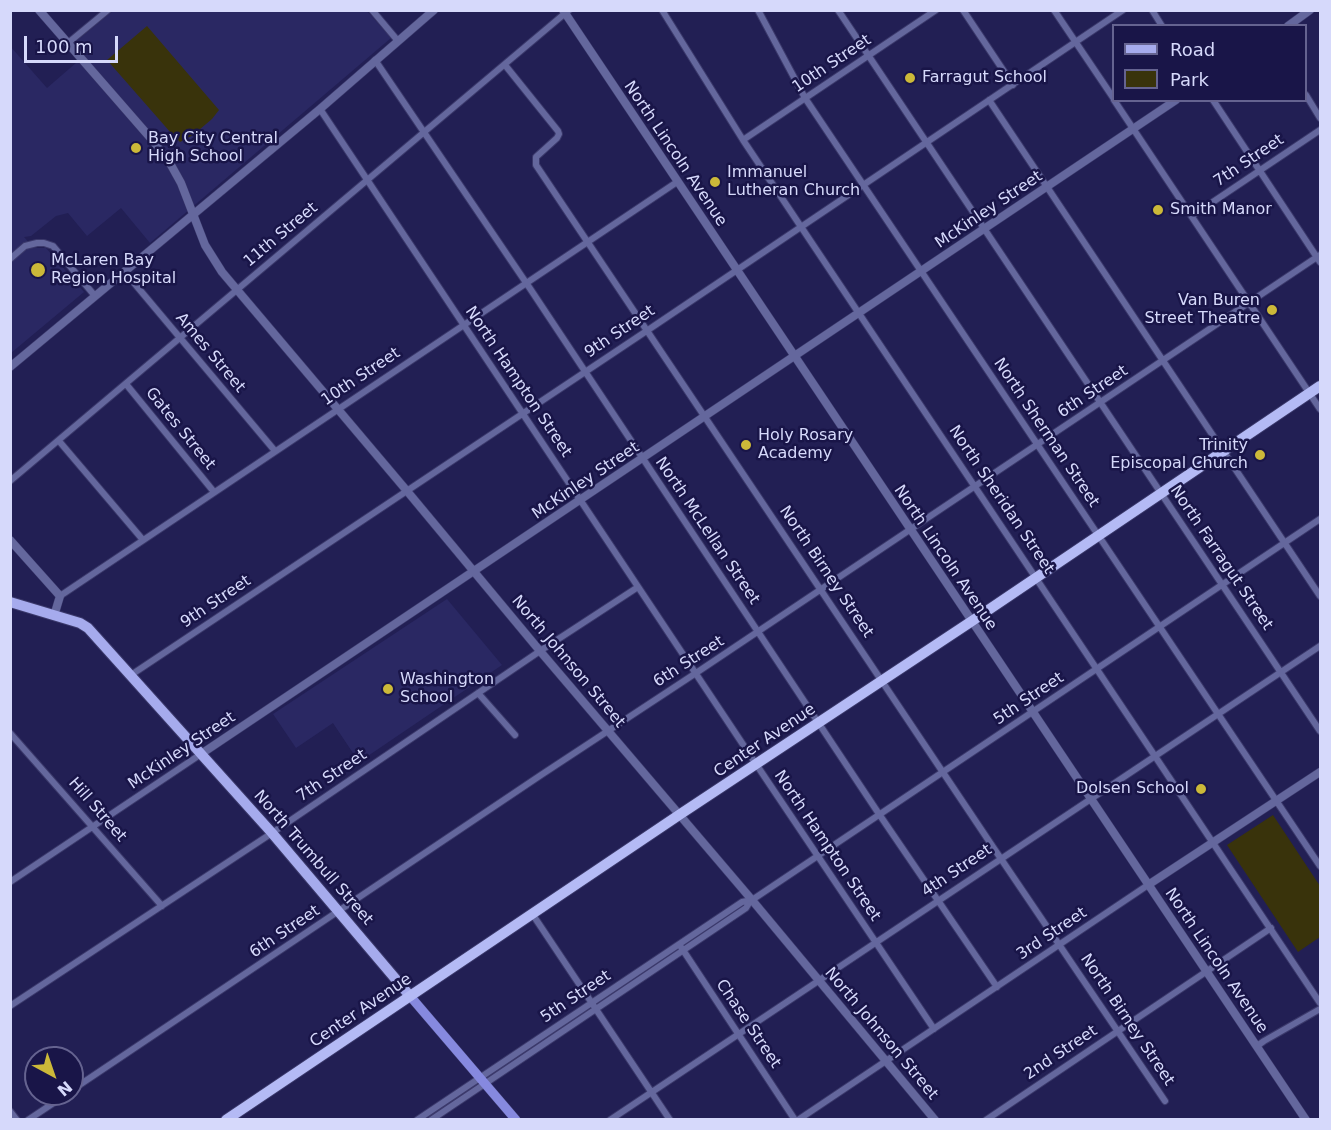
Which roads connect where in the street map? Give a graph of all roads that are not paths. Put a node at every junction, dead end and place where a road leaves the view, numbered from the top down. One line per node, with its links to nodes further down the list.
1 (39, 10): 19 (street, North Johnson Street)
2 (108, 10): 19 (street)
3 (372, 10): 17 (street)
4 (434, 10): 17 (street)
5 (662, 10): 36 (street, North Sheridan Street)
6 (758, 10): 25 (street, North Sherman Street)
7 (838, 10): 20 (street, North Farragut Street)
8 (936, 10): 20 (street, 10th Street)
9 (963, 10): 23 (street)
10 (1054, 10): 18 (street)
11 (1123, 10): 18 (street, 9th Street)
12 (1152, 10): 15 (street)
13 (1310, 10): 16 (street)
14 (566, 12): 22 (street, 11th Street); 40 (street, North Lincoln Avenue)
15 (1161, 24)
16 (1291, 24)
17 (398, 41): 21 (street)
18 (1076, 42): 23 (street, 9th Street); 24 (street)
19 (68, 43): 43 (street, North Johnson Street)
20 (869, 56): 25 (street, 10th Street); 37 (street, North Farragut Street)
21 (375, 60): 31 (street); 35 (street, North McLellan Street)
22 (504, 65): 35 (street, 11th Street); 47 (street, North Birney Street)
23 (1013, 85): 27 (street, 9th Street)
24 (1112, 97)
25 (805, 98): 36 (street, 10th Street); 41 (street, North Sherman Street)
26 (1307, 98): 32 (street)
27 (989, 100): 37 (street, 9th Street); 42 (street)
28 (1115, 102): 33 (street)
29 (1173, 102): 33 (street, McKinley Street)
30 (1214, 102): 38 (street)
31 (320, 108): 39 (street, North Hampton Street); 43 (street)
32 (1320, 118)
33 (1134, 129): 42 (street, McKinley Street); 44 (street)
34 (1320, 130): 38 (street, 7th Street)
35 (424, 133): 39 (street, 11th Street); 53 (street, North McLellan Street)
36 (743, 140): 45 (street, North Sheridan Street)
37 (926, 143): 41 (street, 9th Street); 46 (street, North Farragut Street)
38 (1259, 170): 44 (street, 7th Street); 48 (street)
39 (367, 180): 54 (street, 11th Street); 58 (street, North Hampton Street)
40 (677, 182): 47 (street, 10th Street); 50 (street, North Lincoln Avenue)
41 (864, 184): 45 (street, 9th Street); 52 (street, North Sherman Street)
42 (1047, 187): 46 (street, McKinley Street); 62 (street)
43 (193, 214): 51 (street); 54 (street, North Johnson Street)
44 (1192, 216): 56 (street)
45 (801, 226): 50 (street, 9th Street); 57 (street, North Sheridan Street)
46 (985, 229): 52 (street, McKinley Street); 68 (street, North Farragut Street)
47 (589, 242): 53 (street, 10th Street); 59 (street, North Birney Street)
48 (1319, 258): 56 (street, 6th Street)
49 (10, 259): 55 (street)
50 (736, 270): 59 (street, 9th Street); 61 (street, North Lincoln Avenue)
51 (124, 272): 55 (street); 60 (street, Ames Street)
52 (922, 272): 57 (street, McKinley Street); 74 (street, North Sherman Street)
53 (526, 283): 58 (street, 10th Street); 64 (street, North McLellan Street)
54 (237, 290): 60 (street, 11th Street); 70 (street, North Johnson Street)
55 (95, 296): 63 (street)
56 (1250, 303): 62 (street, 6th Street); 67 (street)
57 (860, 314): 61 (street, McKinley Street); 79 (street, North Sheridan Street)
58 (464, 325): 70 (street, 10th Street); 71 (street, North Hampton Street)
59 (648, 330): 64 (street, 9th Street); 72 (street, North Birney Street)
60 (180, 338): 65 (street, 11th Street); 76 (street, Ames Street)
61 (794, 357): 72 (street, McKinley Street); 85 (street, North Lincoln Avenue)
62 (1163, 361): 68 (street, 6th Street); 75 (street)
63 (10, 367)
64 (586, 372): 71 (street, 9th Street); 77 (street, North McLellan Street)
65 (126, 384): 73 (street, 11th Street); 81 (street, Gates Street)
66 (1320, 386): 67 (highway, Center Avenue)
67 (1310, 393): 69 (street); 75 (highway, Center Avenue)
68 (1101, 403): 74 (street, 6th Street); 82 (street, North Farragut Street)
69 (1320, 409)
70 (338, 410): 76 (street, 10th Street); 80 (street, North Johnson Street)
71 (522, 413): 80 (street, 9th Street); 83 (street, North Hampton Street)
72 (705, 417): 77 (street, McKinley Street); 94 (street, North Birney Street)
73 (59, 441): 78 (street, 11th Street); 88 (street)
74 (1038, 444): 79 (street, 6th Street); 86 (street, North Sherman Street)
75 (1224, 450): 82 (highway, Center Avenue); 89 (street)
76 (275, 451): 81 (street, 10th Street)
77 (643, 458): 83 (street, McKinley Street); 101 (street, North McLellan Street)
78 (10, 481)
79 (976, 486): 85 (street, 6th Street); 91 (street, North Sheridan Street)
80 (407, 490): 90 (street, North Johnson Street); 107 (street, 9th Street)
81 (214, 492): 88 (street, 10th Street)
82 (1161, 493): 86 (highway, Center Avenue); 92 (street, North Farragut Street)
83 (580, 500): 90 (street, McKinley Street); 93 (street, North Hampton Street)
84 (1320, 519): 89 (street, 5th Street)
85 (911, 529): 94 (street, 6th Street); 99 (street, North Lincoln Avenue)
86 (1099, 536): 91 (highway, Center Avenue); 100 (street, North Sherman Street)
87 (10, 540): 95 (street)
88 (143, 540): 95 (street, 10th Street)
89 (1285, 543): 92 (street, 5th Street); 96 (street)
90 (475, 572): 103 (street, North Johnson Street); 117 (street, McKinley Street)
91 (1036, 577): 99 (highway, Center Avenue); 104 (street, North Sheridan Street)
92 (1222, 585): 100 (street, 5th Street); 105 (street, North Farragut Street)
93 (638, 587): 103 (street, 7th Street); 106 (street, North Hampton Street)
94 (822, 590): 101 (street, 6th Street); 108 (street, North Birney Street)
95 (60, 596): 98 (street)
96 (1320, 596)
97 (10, 602): 98 (main road)
98 (54, 616): 107 (main road, North Trumbull Street)
99 (972, 621): 108 (highway, Center Avenue); 110 (street, North Lincoln Avenue)
100 (1161, 627): 104 (street, 5th Street); 111 (street, North Sherman Street)
101 (759, 632): 106 (street, 6th Street); 112 (street, North McLellan Street)
102 (1320, 646): 105 (street, 4th Street)
103 (540, 651): 109 (street, 7th Street); 113 (street, North Johnson Street)
104 (1098, 669): 110 (street, 5th Street); 118 (street, North Sheridan Street)
105 (1281, 672): 111 (street, 4th Street); 114 (street, North Farragut Street)
106 (696, 673): 113 (street, 6th Street); 119 (street, North Hampton Street)
107 (131, 675): 117 (main road, North Trumbull Street)
108 (882, 681): 112 (highway, Center Avenue); 120 (street, North Birney Street)
109 (478, 693): 116 (street); 127 (street, 7th Street)
110 (1033, 712): 120 (street, 5th Street); 122 (street, North Lincoln Avenue)
111 (1218, 714): 118 (street, 4th Street); 123 (street, North Sherman Street)
112 (819, 723): 119 (highway, Center Avenue); 124 (street, North McLellan Street)
113 (608, 731): 125 (street, North Johnson Street); 137 (street, 6th Street)
114 (1320, 731)
115 (10, 733): 126 (street, Hill Street)
116 (514, 735)
117 (201, 754): 126 (street, McKinley Street); 127 (main road, North Trumbull Street)
118 (1156, 755): 122 (street, 4th Street); 128 (street, North Sheridan Street)
119 (756, 764): 125 (highway, Center Avenue); 129 (street, North Hampton Street)
120 (943, 772): 124 (street, 5th Street); 130 (street, North Birney Street)
121 (1320, 772): 123 (street, 3rd Street)
122 (1091, 799): 130 (street, 4th Street); 133 (street, North Lincoln Avenue)
123 (1277, 801): 128 (street, 3rd Street); 131 (street, North Sherman Street)
124 (879, 814): 129 (street, 5th Street); 135 (street, North McLellan Street)
125 (679, 816): 134 (street, North Johnson Street); 138 (highway, Center Avenue)
126 (94, 827): 132 (street, McKinley Street); 136 (street, Hill Street)
127 (272, 832): 136 (street, 7th Street); 137 (main road, North Trumbull Street)
128 (1213, 842): 133 (street, 3rd Street); 139 (street, North Sheridan Street)
129 (818, 855): 134 (street, 5th Street); 140 (street, North Hampton Street)
130 (1000, 858): 135 (street, 4th Street); 141 (street, North Birney Street)
131 (1320, 866)
132 (10, 882)
133 (1148, 885): 141 (street, 3rd Street); 143 (street, North Lincoln Avenue)
134 (752, 900): 142 (street, 5th Street); 144 (street, North Johnson Street)
135 (937, 900): 140 (street, 4th Street); 145 (street, North McLellan Street)
136 (162, 906): 149 (street, 7th Street)
137 (339, 911): 146 (main road, North Trumbull Street); 158 (street, 6th Street)
138 (533, 915): 146 (highway, Center Avenue); 147 (street)
139 (1271, 928): 143 (street, 2nd Street); 148 (street, North Sheridan Street)
140 (876, 942): 144 (street, 4th Street); 152 (street, North Hampton Street)
141 (1059, 945): 145 (street, 3rd Street); 153 (street, North Birney Street)
142 (681, 947): 147 (street, 5th Street); 150 (street, 5th Street); 154 (street, Chase Street)
143 (1207, 972): 153 (street, 2nd Street); 155 (street, North Lincoln Avenue)
144 (818, 980): 154 (street, 4th Street); 156 (street, North Johnson Street)
145 (997, 987): 152 (street, 3rd Street)
146 (410, 996): 157 (main road, North Trumbull Street); 165 (highway, Center Avenue)
147 (592, 1002): 150 (street); 157 (street, 5th Street)
148 (1320, 1003)
149 (10, 1006)
150 (597, 1009): 157 (street, 5th Street); 159 (street)
151 (1320, 1009): 155 (street)
152 (934, 1029): 156 (street, 3rd Street)
153 (1118, 1032): 160 (street, North Birney Street); 173 (street, 2nd Street)
154 (738, 1034): 159 (street, 4th Street); 171 (street, Chase Street)
155 (1257, 1046): 174 (street, North Lincoln Avenue)
156 (886, 1061): 171 (street, 3rd Street); 172 (street, North Johnson Street)
157 (483, 1080): 166 (street, 5th Street); 167 (street, 5th Street); 168 (main road, North Trumbull Street)
158 (84, 1082)
159 (651, 1092): 169 (street, 4th Street); 170 (street)
160 (1165, 1101)
161 (48, 1106): 164 (street)
162 (10, 1112): 163 (street)
163 (17, 1119)
164 (28, 1119)
165 (226, 1119)
166 (417, 1119)
167 (430, 1119)
168 (516, 1119)
169 (610, 1119)
170 (670, 1119)
171 (797, 1119)
172 (935, 1119)
173 (986, 1119)
174 (1306, 1119)

